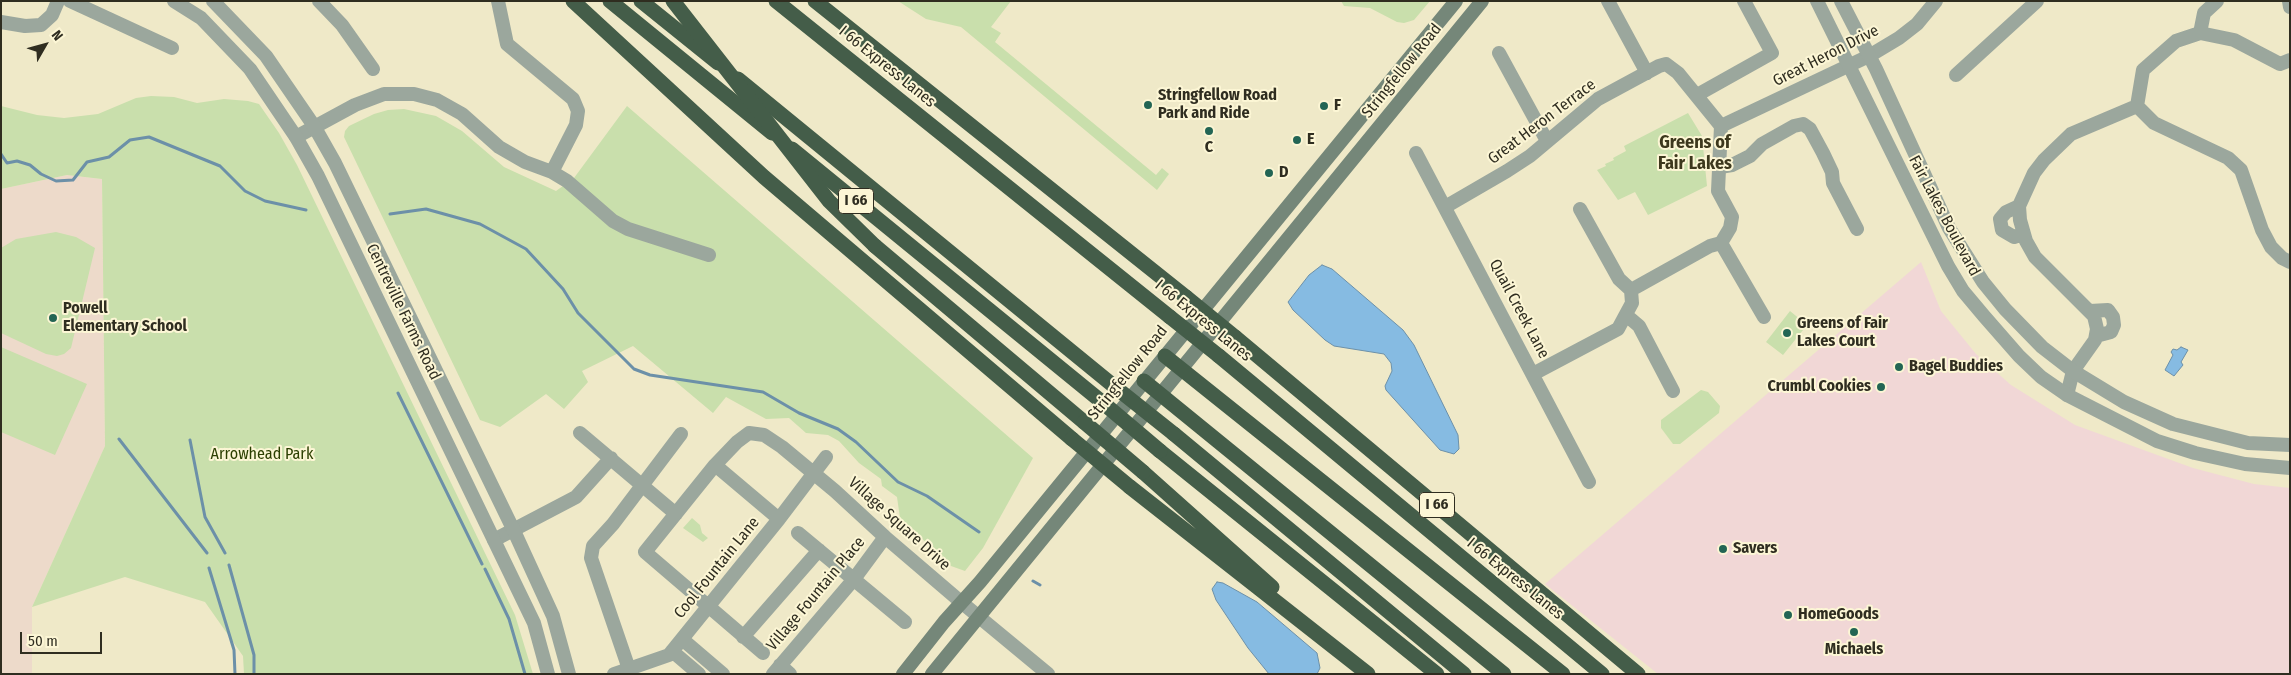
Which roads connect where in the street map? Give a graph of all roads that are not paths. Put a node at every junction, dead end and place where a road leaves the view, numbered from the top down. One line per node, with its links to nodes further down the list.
1 (58, 1): 24 (street)
2 (70, 1): 26 (street)
3 (174, 1): 38 (street, Centreville Farms Road)
4 (213, 1): 36 (street, Centreville Farms Road)
5 (319, 1): 31 (street)
6 (498, 1): 42 (street)
7 (573, 1): 91 (highway, bridge)
8 (610, 1): 100 (highway, I 66, bridge)
9 (641, 1): 101 (highway, bridge)
10 (673, 1): 91 (highway, bridge)
11 (776, 1): 104 (highway, I 66 Express Lanes, bridge)
12 (815, 1): 105 (highway, I 66, bridge)
13 (1456, 1): 54 (main road, Stringfellow Road)
14 (1482, 1): 55 (main road, Stringfellow Road)
15 (1608, 1): 32 (street)
16 (1744, 1): 34 (street)
17 (1816, 1): 30 (street, Fair Lakes Boulevard)
18 (1841, 1): 28 (street, Fair Lakes Boulevard)
19 (1936, 1): 28 (street, Great Heron Drive)
20 (2036, 1): 33 (street)
21 (2217, 1): 25 (street)
22 (2289, 1): 23 (street)
23 (2290, 7)
24 (1, 22)
25 (2200, 32): 29 (street); 35 (street)
26 (172, 48)
27 (1499, 52): 39 (street)
28 (1869, 56): 30 (street, Great Heron Drive); 56 (street, Fair Lakes Boulevard)
29 (2290, 60)
30 (1850, 66): 37 (street, Great Heron Drive); 59 (street, Fair Lakes Boulevard)
31 (373, 69)
32 (1647, 73): 34 (street, Great Heron Terrace); 39 (street, Great Heron Terrace)
33 (1956, 74)
34 (1697, 94): 37 (street, Great Heron Terrace)
35 (2136, 106): 43 (street); 50 (street)
36 (314, 126): 38 (street); 42 (street); 75 (street, Centreville Farms Road)
37 (1721, 126): 41 (street)
38 (296, 137): 78 (street, Centreville Farms Road)
39 (1547, 141): 44 (street, Great Heron Terrace)
40 (1416, 154): 44 (street, Quail Creek Lane)
41 (1720, 167): 46 (street); 48 (street)
42 (552, 172): 49 (street)
43 (2019, 206): 47 (street); 47 (street)
44 (1445, 207): 57 (street, Quail Creek Lane)
45 (1580, 209): 51 (street)
46 (1857, 229)
47 (2024, 234): 56 (street)
48 (1721, 243): 51 (street); 53 (street)
49 (709, 254)
50 (2290, 262)
51 (1631, 290): 52 (street)
52 (1626, 314): 57 (street); 60 (street)
53 (1764, 317)
54 (1165, 356): 55 (highway); 58 (main road, Stringfellow Road)
55 (1182, 370): 61 (main road, Stringfellow Road); 103 (highway)
56 (2073, 371): 59 (street); 62 (street); 65 (street, Fair Lakes Boulevard)
57 (1533, 374): 71 (street, Quail Creek Lane)
58 (1144, 381): 61 (highway); 81 (main road, Stringfellow Road)
59 (2050, 383): 62 (street, Fair Lakes Boulevard)
60 (1673, 390)
61 (1161, 395): 83 (main road, Stringfellow Road); 102 (highway)
62 (2067, 396): 69 (street, Fair Lakes Boulevard)
63 (580, 433): 67 (street)
64 (681, 434): 72 (street)
65 (2290, 445)
66 (826, 457): 70 (street, Cool Fountain Lane)
67 (611, 458): 72 (street); 75 (street)
68 (715, 465): 70 (street, Village Square Drive); 73 (street); 74 (street)
69 (2290, 468)
70 (812, 473): 74 (street, Cool Fountain Lane); 77 (street, Village Square Drive)
71 (1588, 482)
72 (642, 484): 73 (street); 89 (street)
73 (676, 514): 82 (street)
74 (779, 519): 82 (street, Cool Fountain Lane)
75 (514, 531): 78 (street); 93 (street, Centreville Farms Road)
76 (798, 533): 79 (street)
77 (885, 537): 80 (street, Village Fountain Place); 81 (street, Village Square Drive)
78 (494, 540): 92 (street, Centreville Farms Road)
79 (819, 550): 80 (street); 85 (street)
80 (854, 579): 84 (street); 90 (street, Village Fountain Place)
81 (961, 602): 83 (street, Village Square Drive); 97 (main road, Stringfellow Road)
82 (708, 606): 85 (street); 86 (street, Cool Fountain Lane)
83 (979, 616): 98 (main road, Stringfellow Road); 99 (street, Village Square Drive)
84 (905, 622)
85 (743, 637): 88 (street)
86 (682, 639): 87 (street, Cool Fountain Lane); 96 (street)
87 (672, 651): 89 (street, Cool Fountain Lane); 95 (street)
88 (764, 653)
89 (629, 668): 94 (street, Cool Fountain Lane)
90 (781, 671)
91 (1365, 671)
92 (548, 674)
93 (569, 674)
94 (614, 674)
95 (699, 674)
96 (723, 674)
97 (903, 674)
98 (932, 674)
99 (1048, 674)
100 (1437, 674)
101 (1464, 674)
102 (1504, 674)
103 (1563, 674)
104 (1602, 674)
105 (1638, 674)

